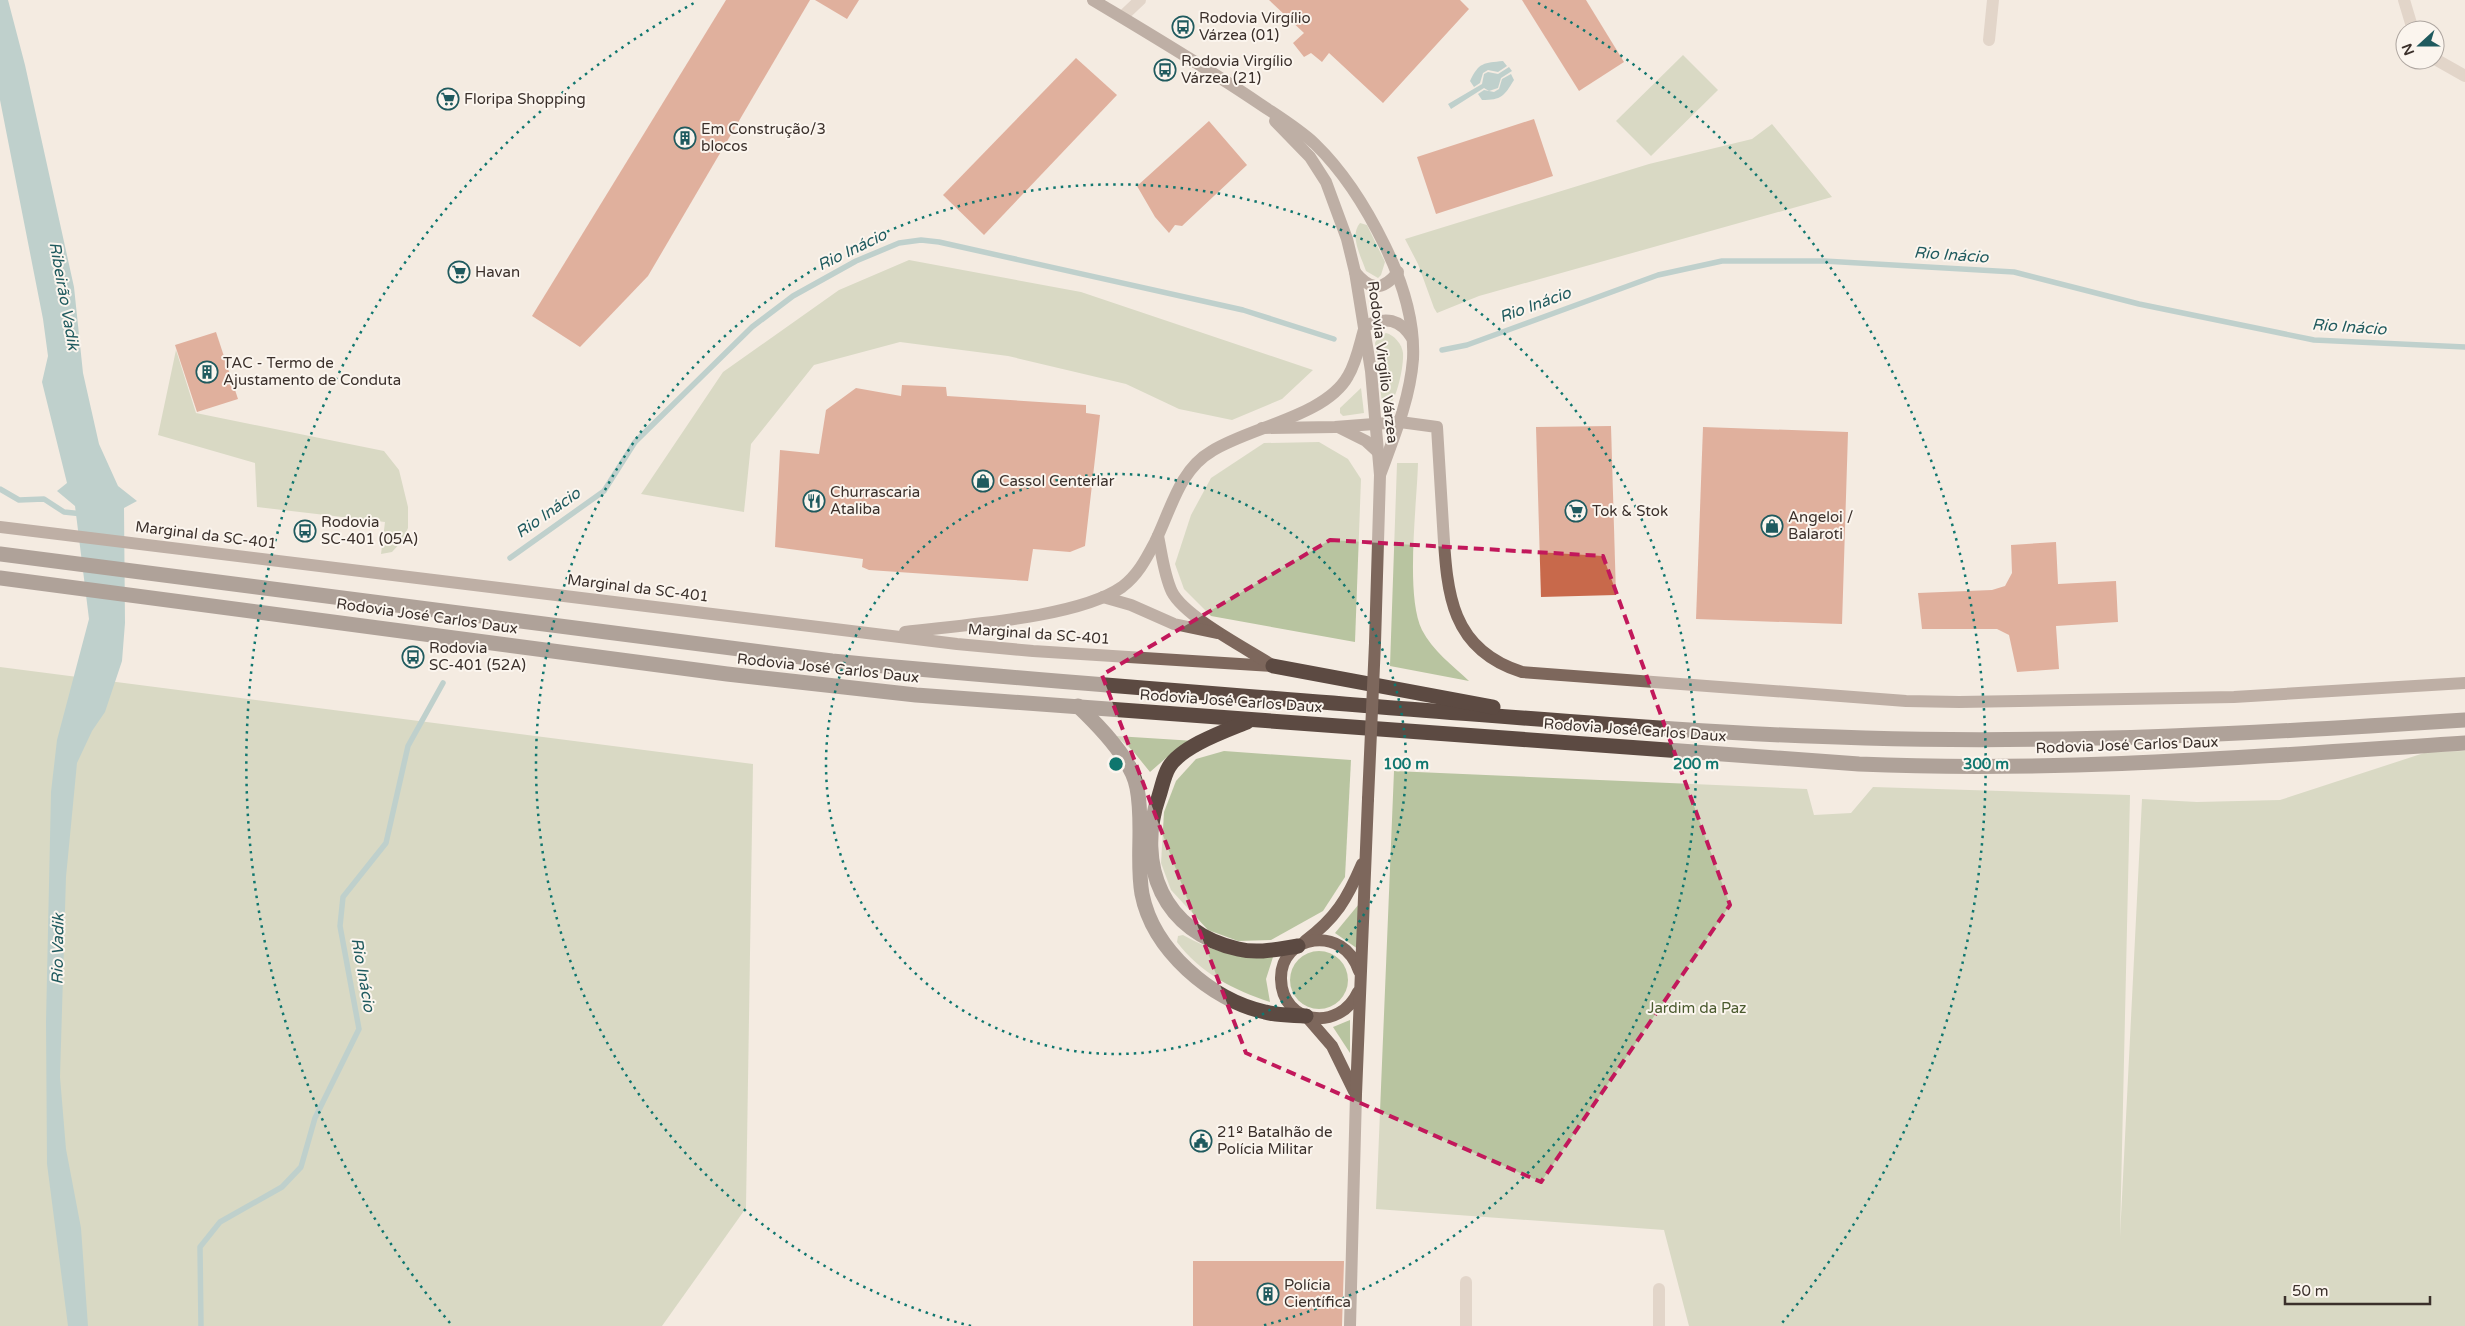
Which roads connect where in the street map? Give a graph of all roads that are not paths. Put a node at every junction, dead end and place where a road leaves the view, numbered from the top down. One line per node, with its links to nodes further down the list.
1 (1093, 0): 5 (main road, Rodovia Virgílio Várzea)
2 (1140, 0): 5 (street)
3 (1993, 0): 7 (street)
4 (2404, 0): 6 (street)
5 (1122, 17): 10 (main road, Rodovia Virgílio Várzea)
6 (2410, 20)
7 (1989, 40)
8 (2445, 65): 9 (street)
9 (2465, 76)
10 (1259, 103): 11 (main road, Rodovia Virgílio Várzea); 12 (main road, Rodovia Virgílio Várzea)
11 (1355, 272): 12 (main road); 13 (main road, Rodovia Virgílio Várzea)
12 (1398, 272): 14 (main road, Rodovia Virgílio Várzea)
13 (1365, 326): 14 (main road); 16 (main road, Rodovia Virgílio Várzea); 18 (main road)
14 (1412, 338): 15 (main road, Rodovia Virgílio Várzea)
15 (1400, 422): 16 (main road); 20 (main road, Rodovia Virgílio Várzea); 29 (main road)
16 (1376, 424): 17 (main road); 19 (main road, Rodovia Virgílio Várzea)
17 (1335, 427): 18 (main road); 19 (main road)
18 (1262, 428): 22 (main road)
19 (1378, 452): 20 (main road, Rodovia Virgílio Várzea)
20 (1380, 475): 35 (main road, Rodovia Virgílio Várzea, bridge)
21 (0, 527): 27 (main road, Marginal da SC-401)
22 (1158, 536): 25 (main road); 26 (main road)
23 (0, 554): 33 (highway, Rodovia José Carlos Daux)
24 (0, 578): 30 (highway, Rodovia José Carlos Daux)
25 (1103, 598): 26 (main road); 27 (main road)
26 (1222, 634): 28 (main road)
27 (888, 635): 28 (main road, Marginal da SC-401)
28 (1273, 666): 33 (highway)
29 (2465, 683)
30 (1078, 706): 31 (highway, Rodovia José Carlos Daux); 38 (highway)
31 (1251, 720): 34 (highway, Rodovia José Carlos Daux); 36 (highway)
32 (2465, 720): 33 (highway, Rodovia José Carlos Daux)
33 (1563, 721)
34 (2465, 743)
35 (1366, 855): 36 (main road); 37 (main road, Rodovia Virgílio Várzea)
36 (1298, 946): 37 (main road); 38 (main road)
37 (1360, 981): 38 (main road); 39 (main road, Rodovia Virgílio Várzea)
38 (1306, 1016): 39 (main road)
39 (1356, 1094): 42 (main road, Rodovia Virgílio Várzea)
40 (1466, 1282): 43 (street)
41 (1659, 1290): 44 (street)
42 (1350, 1326)
43 (1466, 1326)
44 (1659, 1326)

